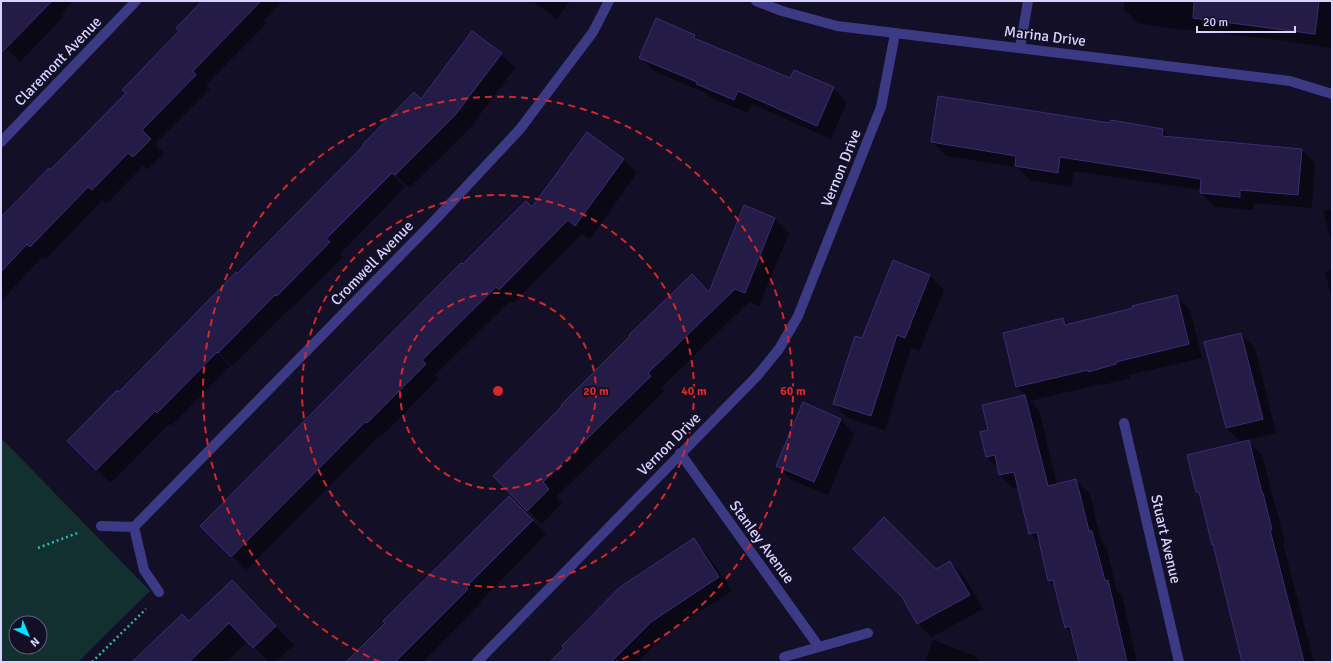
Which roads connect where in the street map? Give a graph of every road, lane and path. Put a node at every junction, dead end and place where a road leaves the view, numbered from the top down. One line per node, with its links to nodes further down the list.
1 (136, 1): 8 (street, Claremont Avenue)
2 (609, 1): 12 (street, Cromwell Avenue)
3 (756, 1): 5 (street, Marina Drive)
4 (1028, 1): 6 (street)
5 (895, 34): 6 (street, Marina Drive); 10 (street, Vernon Drive)
6 (1020, 48): 7 (street, Marina Drive)
7 (1332, 94)
8 (1, 142)
9 (1124, 423): 20 (street, Stuart Avenue)
10 (680, 453): 16 (street, Stanley Avenue); 19 (street, Vernon Drive)
11 (101, 526): 12 (street); 13 (path)
12 (134, 528): 14 (street)
13 (38, 548)
14 (159, 592): 18 (path)
15 (868, 633): 16 (street)
16 (819, 647): 17 (street)
17 (784, 657)
18 (92, 662)
19 (477, 662)
20 (1179, 662)

